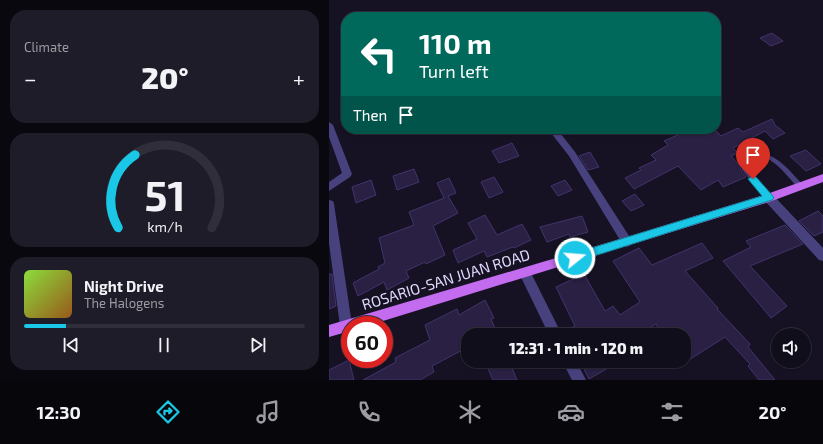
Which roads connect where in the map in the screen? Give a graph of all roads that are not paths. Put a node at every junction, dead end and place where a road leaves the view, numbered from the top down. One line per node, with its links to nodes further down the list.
1 (329, 126): 5 (street)
2 (556, 134): 8 (street)
3 (823, 178): 4 (main road, ROSARIO-SAN JUAN ROAD)
4 (800, 186): 6 (main road, ROSARIO-SAN JUAN ROAD); 6 (lane)
5 (329, 187)
6 (769, 198): 8 (main road, ROSARIO-SAN JUAN ROAD); 9 (street)
7 (329, 204): 11 (street)
8 (627, 242): 10 (main road, ROSARIO-SAN JUAN ROAD)
9 (823, 256)
10 (525, 273): 12 (main road, ROSARIO-SAN JUAN ROAD); 14 (street)
11 (345, 316)
12 (380, 316)
13 (341, 327): 15 (main road, ROSARIO-SAN JUAN ROAD)
14 (552, 328)
15 (329, 331)
16 (573, 368): 17 (street)
17 (579, 380)

